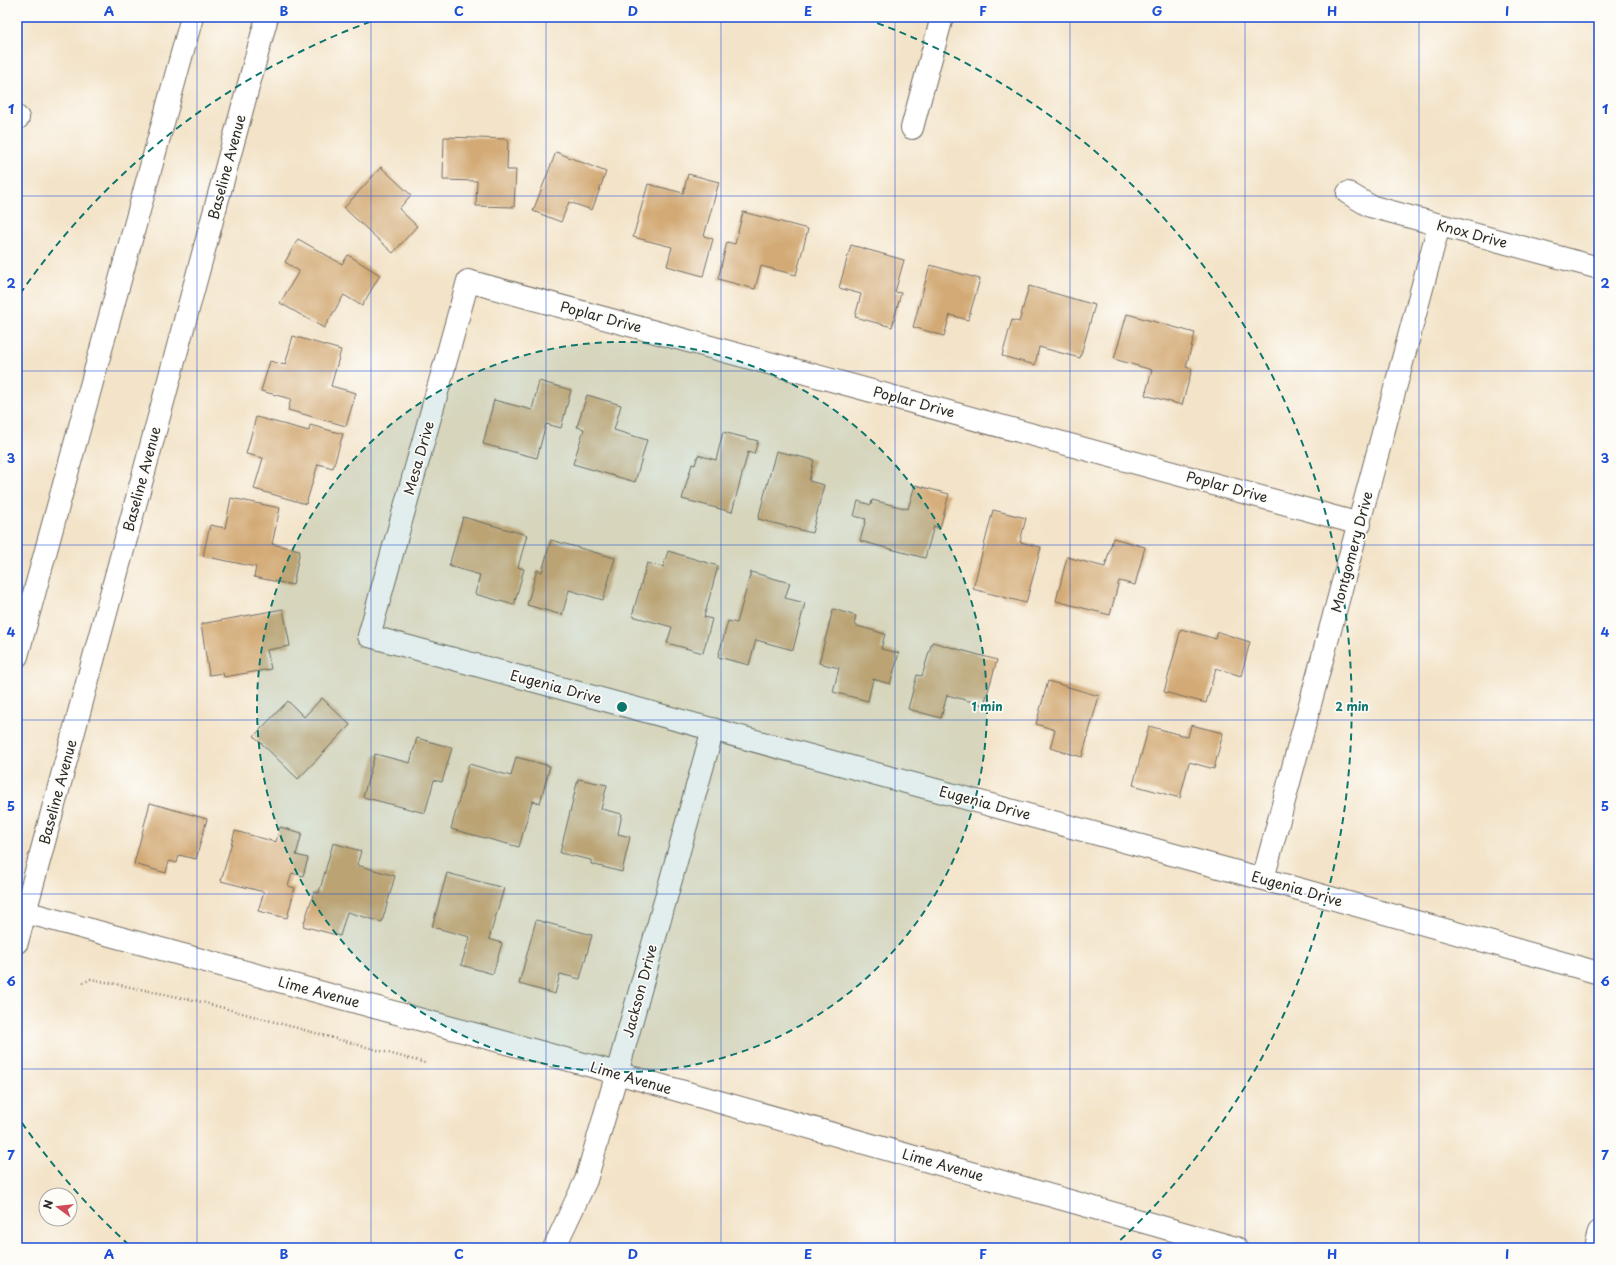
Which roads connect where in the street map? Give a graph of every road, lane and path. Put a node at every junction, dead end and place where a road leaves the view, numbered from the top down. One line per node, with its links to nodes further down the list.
1 (192, 17): 11 (street)
2 (267, 17): 14 (street, Baseline Avenue)
3 (942, 17): 4 (street)
4 (912, 128)
5 (1348, 193): 6 (street, Knox Drive)
6 (1439, 225): 7 (street, Knox Drive); 9 (street, Montgomery Drive)
7 (1599, 268)
8 (468, 280): 9 (street, Poplar Drive); 10 (street, Mesa Drive)
9 (1360, 524): 13 (street, Montgomery Drive)
10 (369, 636): 12 (street, Eugenia Drive)
11 (17, 656)
12 (713, 729): 13 (street, Eugenia Drive); 19 (street, Jackson Drive)
13 (1263, 879): 16 (street, Eugenia Drive)
14 (25, 912): 15 (street, Baseline Avenue); 19 (street, Lime Avenue)
15 (17, 942)
16 (1599, 973)
17 (83, 982): 18 (path)
18 (425, 1063)
19 (617, 1074): 21 (street, Jackson Drive); 22 (street, Lime Avenue)
20 (1599, 1232): 23 (street)
21 (554, 1248)
22 (1236, 1248)
23 (1595, 1248)

